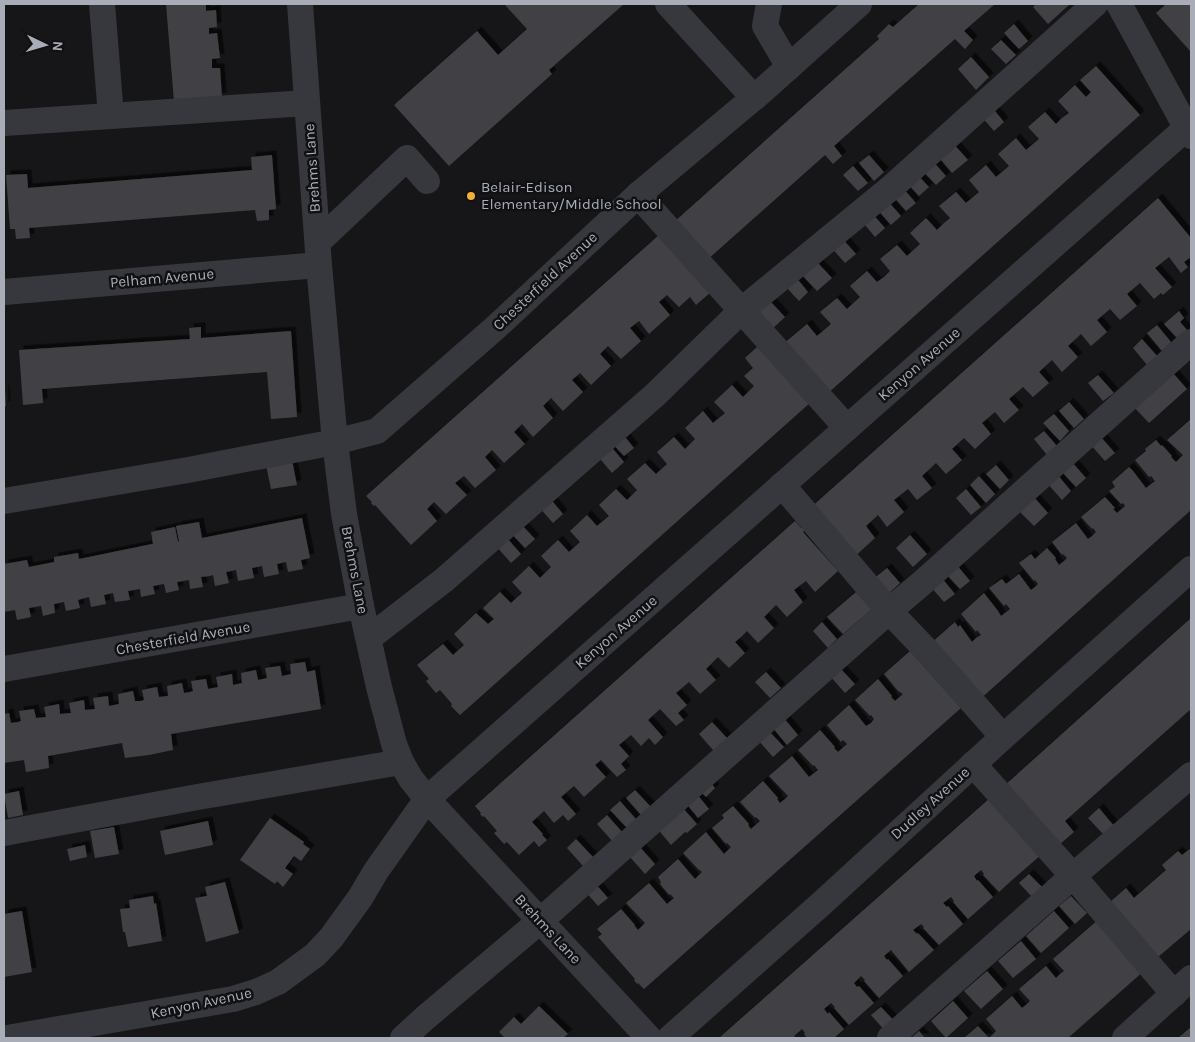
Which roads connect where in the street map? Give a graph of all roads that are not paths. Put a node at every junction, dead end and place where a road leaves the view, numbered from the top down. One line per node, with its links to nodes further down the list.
1 (102, 4): 11 (street)
2 (300, 4): 10 (street, Brehms Lane)
3 (668, 4): 9 (street)
4 (769, 4): 8 (street)
5 (859, 4): 8 (street, Chesterfield Avenue)
6 (1095, 4): 18 (street)
7 (1119, 4): 13 (street)
8 (789, 66): 9 (street, Chesterfield Avenue)
9 (754, 98): 15 (street, Chesterfield Avenue)
10 (307, 104): 11 (street); 16 (street, Brehms Lane)
11 (111, 116): 12 (street)
12 (4, 122)
13 (1190, 129): 20 (street, Kenyon Avenue)
14 (427, 181): 16 (street)
15 (638, 195): 18 (street); 21 (street, Chesterfield Avenue)
16 (319, 253): 17 (street, Pelham Avenue); 21 (street, Brehms Lane)
17 (4, 292)
18 (742, 310): 20 (street); 27 (street)
19 (1191, 342): 26 (street)
20 (847, 428): 22 (street, Kenyon Avenue)
21 (335, 442): 23 (street, Chesterfield Avenue); 25 (street, Brehms Lane)
22 (782, 485): 26 (street); 33 (street, Kenyon Avenue)
23 (4, 500)
24 (1191, 569): 29 (street, Dudley Avenue)
25 (361, 606): 27 (street, Brehms Lane); 28 (street, Chesterfield Avenue)
26 (889, 611): 29 (street); 36 (street)
27 (369, 638): 30 (street, Brehms Lane)
28 (4, 670)
29 (1003, 737): 31 (street, Dudley Avenue)
30 (401, 762): 33 (street, Brehms Lane); 34 (street)
31 (973, 764): 35 (street); 41 (street, Dudley Avenue)
32 (1191, 775): 35 (street)
33 (427, 799): 36 (street, Brehms Lane); 38 (street, Kenyon Avenue)
34 (4, 833)
35 (1073, 876): 37 (street); 42 (street)
36 (540, 921): 39 (street); 40 (street, Brehms Lane)
37 (1183, 986): 43 (street)
38 (7, 1038)
39 (403, 1038)
40 (649, 1038)
41 (670, 1038)
42 (890, 1038)
43 (1125, 1038)

